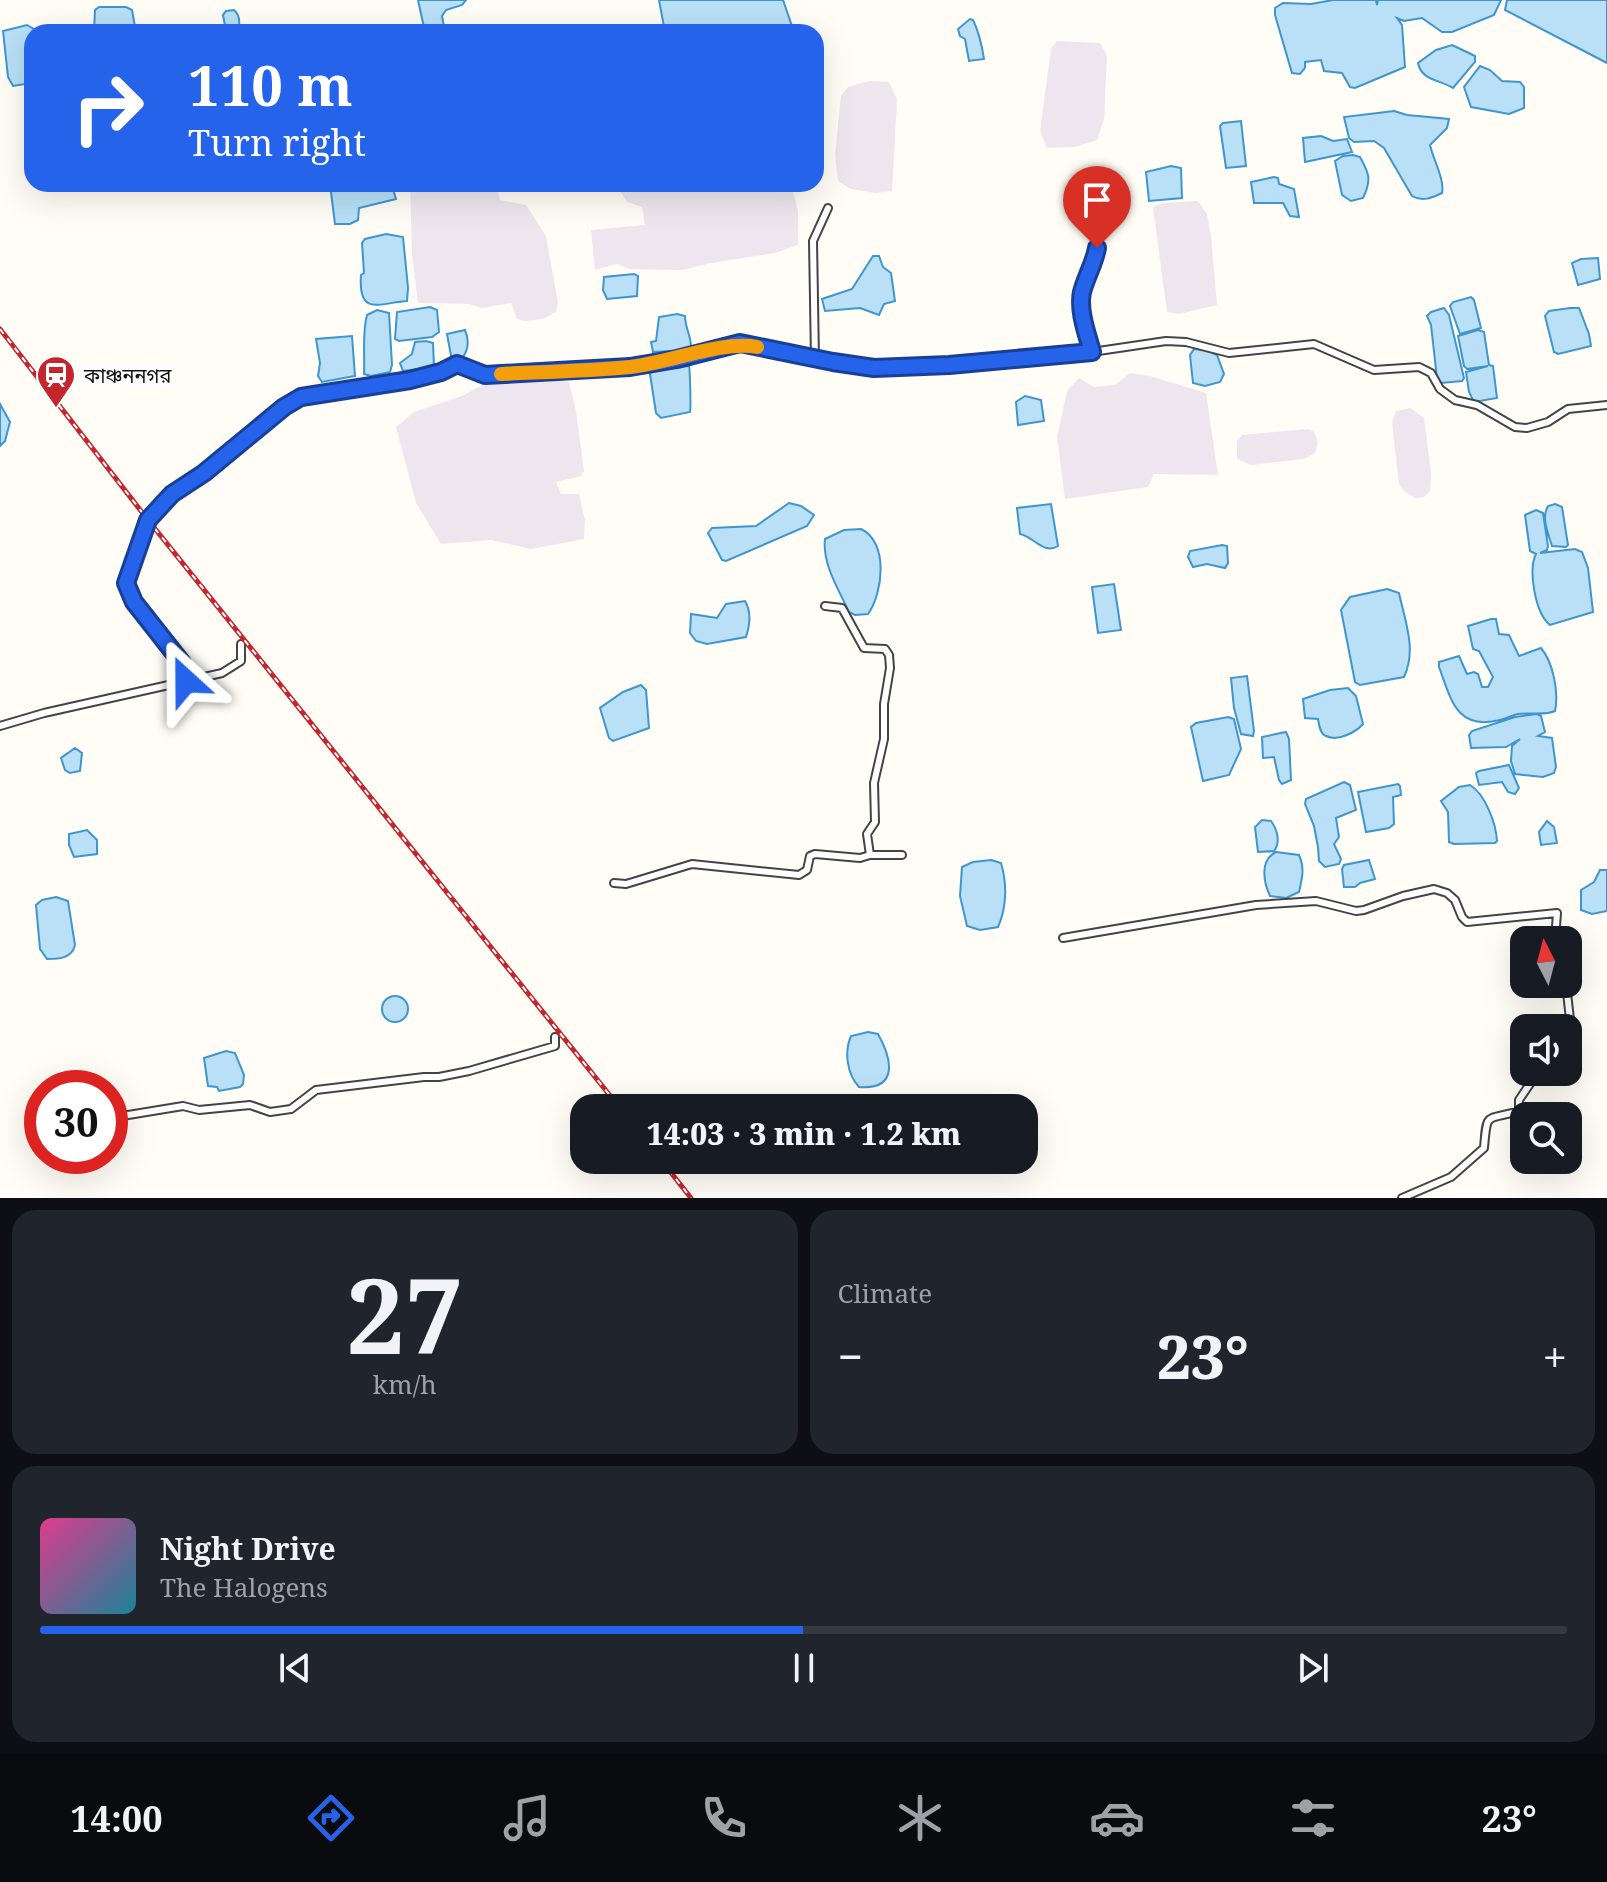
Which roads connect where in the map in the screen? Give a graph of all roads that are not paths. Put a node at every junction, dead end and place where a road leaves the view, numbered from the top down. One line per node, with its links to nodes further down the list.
1 (828, 208): 4 (street)
2 (1100, 217): 3 (street)
3 (1092, 352): 4 (street); 5 (street)
4 (815, 359): 8 (street)
5 (1607, 405)
6 (825, 606): 10 (street)
7 (241, 644): 8 (street)
8 (186, 681): 9 (street)
9 (0, 726)
10 (870, 855): 11 (street); 12 (street)
11 (902, 855)
12 (614, 883)
13 (1556, 926): 14 (street)
14 (1063, 938)
15 (555, 1037): 17 (street)
16 (1528, 1086): 18 (street)
17 (128, 1115)
18 (1402, 1198)

